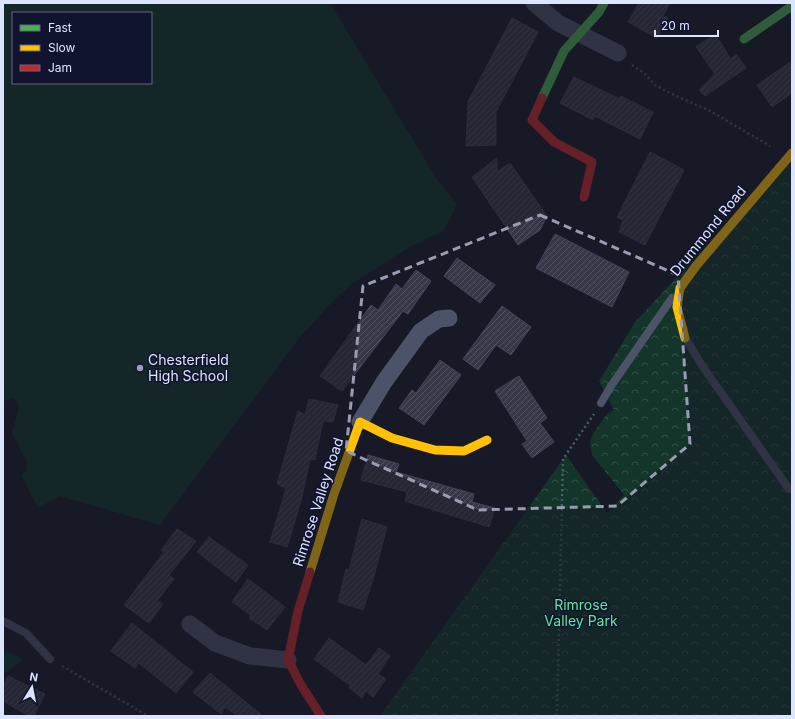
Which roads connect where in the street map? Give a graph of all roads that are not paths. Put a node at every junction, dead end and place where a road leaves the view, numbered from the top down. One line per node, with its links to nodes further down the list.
1 (534, 3): 4 (street)
2 (604, 3): 4 (street)
3 (792, 6): 5 (street)
4 (579, 33): 6 (street); 8 (street)
5 (744, 39)
6 (618, 53)
7 (789, 156): 9 (street, Drummond Road)
8 (584, 198)
9 (680, 288): 11 (street, Drummond Road); 12 (lane)
10 (449, 318): 13 (street)
11 (685, 338): 15 (lane)
12 (601, 403)
13 (360, 422): 14 (street); 19 (street, Rimrose Valley Road)
14 (487, 440)
15 (789, 489)
16 (3, 621): 18 (lane)
17 (190, 624): 19 (street)
18 (50, 659)
19 (288, 660): 20 (street)
20 (321, 716)

